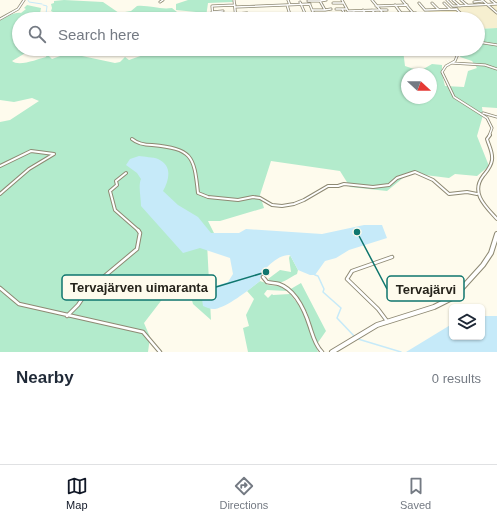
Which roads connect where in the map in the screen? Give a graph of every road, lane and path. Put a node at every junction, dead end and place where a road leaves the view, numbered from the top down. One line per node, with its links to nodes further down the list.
1 (24, 0): 54 (street)
2 (163, 0): 17 (street)
3 (234, 0): 34 (street)
4 (288, 0): 28 (street)
5 (326, 0): 15 (street)
6 (342, 0): 19 (street)
7 (372, 0): 35 (street)
8 (402, 0): 31 (street)
9 (447, 0): 36 (street)
10 (453, 0): 37 (street)
11 (461, 0): 38 (street)
12 (472, 0): 20 (street)
13 (491, 0): 26 (street)
14 (308, 1): 15 (street); 25 (street)
15 (320, 1): 43 (street)
16 (483, 1): 20 (street); 33 (street)
17 (160, 2)
18 (300, 2): 29 (street)
19 (343, 2): 21 (street); 46 (street)
20 (474, 2): 32 (street)
21 (333, 3)
22 (419, 3): 52 (street)
23 (432, 3): 52 (street)
24 (444, 3): 40 (street)
25 (310, 4): 29 (street); 42 (street)
26 (497, 4): 33 (street)
27 (287, 5): 28 (street); 34 (street); 57 (street)
28 (290, 5): 29 (street)
29 (301, 5): 58 (street)
30 (395, 5): 31 (street); 35 (street); 59 (street)
31 (407, 5): 60 (street)
32 (478, 5): 33 (street); 38 (street)
33 (488, 5): 63 (street)
34 (235, 6): 55 (street); 56 (street)
35 (376, 6): 50 (street)
36 (453, 6): 37 (street); 41 (street)
37 (460, 6): 38 (street)
38 (466, 6)
39 (336, 9): 45 (street)
40 (450, 9): 41 (street); 52 (street)
41 (457, 9): 61 (street)
42 (312, 10): 43 (street)
43 (324, 10): 44 (street)
44 (331, 10)
45 (342, 10): 46 (street)
46 (347, 10): 47 (street)
47 (353, 10): 48 (street)
48 (363, 10): 49 (street)
49 (372, 10): 50 (street)
50 (379, 10): 51 (street)
51 (387, 10)
52 (439, 10)
53 (223, 11): 55 (street)
54 (14, 12)
55 (212, 12)
56 (236, 12)
57 (289, 12)
58 (304, 12)
59 (400, 12)
60 (412, 12)
61 (460, 12)
62 (12, 13): 64 (street)
63 (497, 13)
64 (0, 19)
65 (485, 43): 66 (street)
66 (497, 45)
67 (457, 56): 68 (street)
68 (452, 63): 69 (street); 70 (street)
69 (497, 69)
70 (483, 113): 71 (street); 76 (street)
71 (497, 117)
72 (132, 140): 76 (street)
73 (0, 166): 75 (street)
74 (126, 173): 82 (street)
75 (0, 194)
76 (477, 194): 77 (street)
77 (497, 219)
78 (497, 234): 83 (street)
79 (392, 257): 83 (street)
80 (263, 277): 85 (street)
81 (0, 288): 82 (street)
82 (67, 316): 84 (street)
83 (387, 320): 86 (street)
84 (160, 352)
85 (322, 352)
86 (332, 352)

